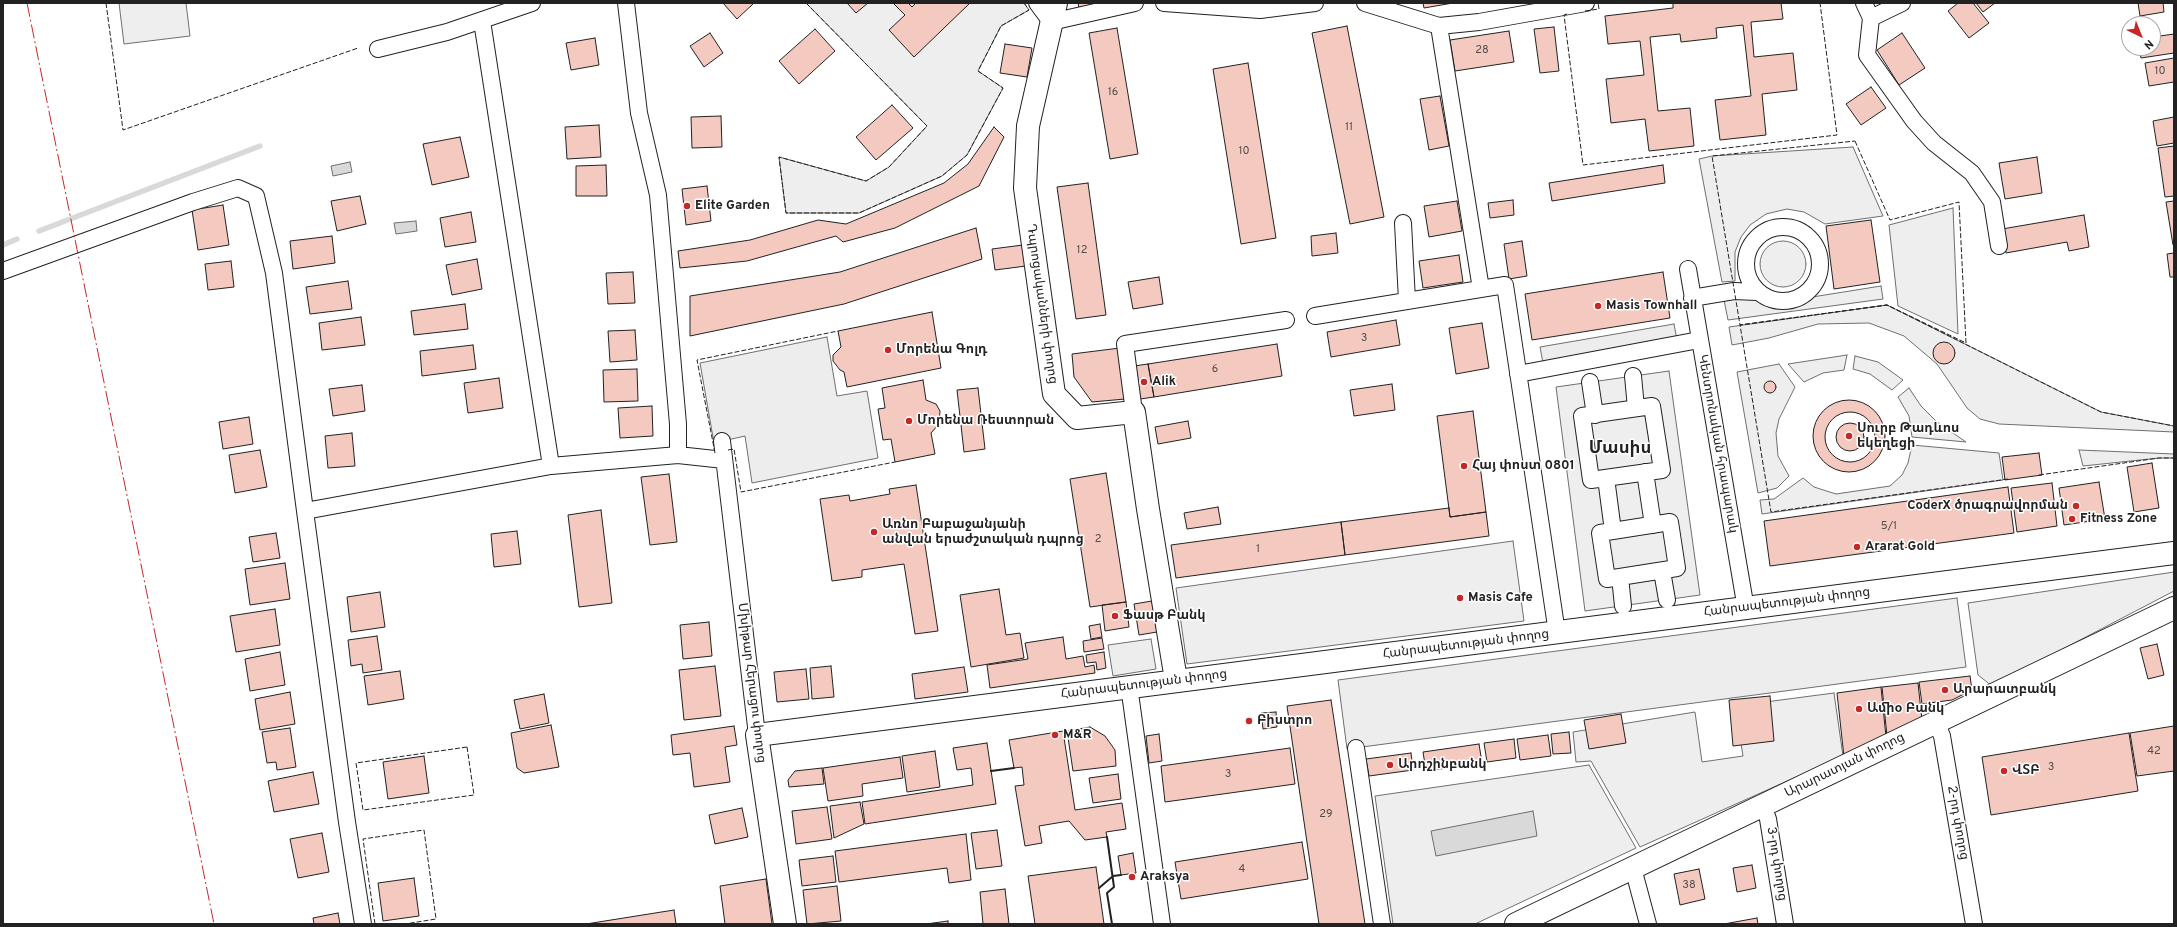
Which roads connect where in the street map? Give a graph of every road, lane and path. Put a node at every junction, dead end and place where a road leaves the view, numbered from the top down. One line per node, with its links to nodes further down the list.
1 (532, 3): 13 (street)
2 (626, 3): 34 (street)
3 (1037, 3): 11 (street)
4 (1135, 3): 11 (street)
5 (1164, 3): 6 (street)
6 (1315, 3)
7 (1365, 3): 14 (street)
8 (1586, 3): 14 (street)
9 (1864, 3): 12 (street)
10 (1902, 3): 12 (street)
11 (1054, 13): 31 (street, Դպրոցականների փողոց)
12 (1871, 18): 17 (street)
13 (482, 21): 15 (street); 36 (street)
14 (1439, 26): 20 (street)
15 (378, 48)
16 (1403, 223): 23 (street)
17 (1999, 246)
18 (1688, 269): 22 (street)
19 (3, 271): 39 (street)
20 (1480, 289): 23 (street); 27 (street)
21 (1757, 292): 21 (street); 22 (street)
22 (1692, 298): 26 (street)
23 (1407, 301): 24 (street)
24 (1315, 316)
25 (1286, 320): 31 (street)
26 (1699, 340): 27 (street, Կենտրոնական հրապարակ); 48 (street, Կենտրոնական հրապարակ)
27 (1518, 374): 49 (street)
28 (1633, 376): 30 (street)
29 (1590, 382): 32 (street)
30 (1636, 408): 32 (street); 37 (street)
31 (1134, 412): 50 (street)
32 (1595, 415): 38 (street)
33 (722, 441): 35 (street, Մխիթար Հերացու փողոց)
34 (678, 455): 35 (street); 36 (street)
35 (724, 460): 53 (street, Մխիթար Հերացու փողոց)
36 (551, 466): 39 (street)
37 (1645, 472): 38 (street); 40 (street)
38 (1606, 478): 41 (street)
39 (305, 511): 57 (street)
40 (1653, 525): 41 (street); 43 (street)
41 (1613, 531): 44 (street)
42 (2174, 553): 48 (street, Հանրապետության փողոց)
43 (1662, 571): 44 (street); 45 (street)
44 (1620, 577): 46 (street)
45 (1667, 600)
46 (1623, 606)
47 (2174, 608): 52 (street, Արարատյան փողոց)
48 (1746, 609): 49 (street, Հանրապետության փողոց)
49 (1557, 633): 50 (street, Հանրապետության փողոց)
50 (1176, 680): 51 (street, Հանրապետության փողոց)
51 (1129, 686): 53 (street, Հանրապետության փողոց); 59 (street)
52 (1936, 722): 55 (street, Արարատյան փողոց); 64 (street, 2-րդ փողոց)
53 (757, 735): 58 (street, Մխիթար Հերացու փողոց)
54 (1356, 748): 60 (street)
55 (1763, 806): 56 (street, Արարատյան փողոց); 63 (street, 3-րդ փողոց)
56 (1633, 868): 61 (street, Արարատյան փողոց); 62 (street)
57 (363, 924)
58 (785, 924)
59 (1162, 924)
60 (1382, 924)
61 (1516, 924)
62 (1648, 924)
63 (1785, 924)
64 (1974, 924)

